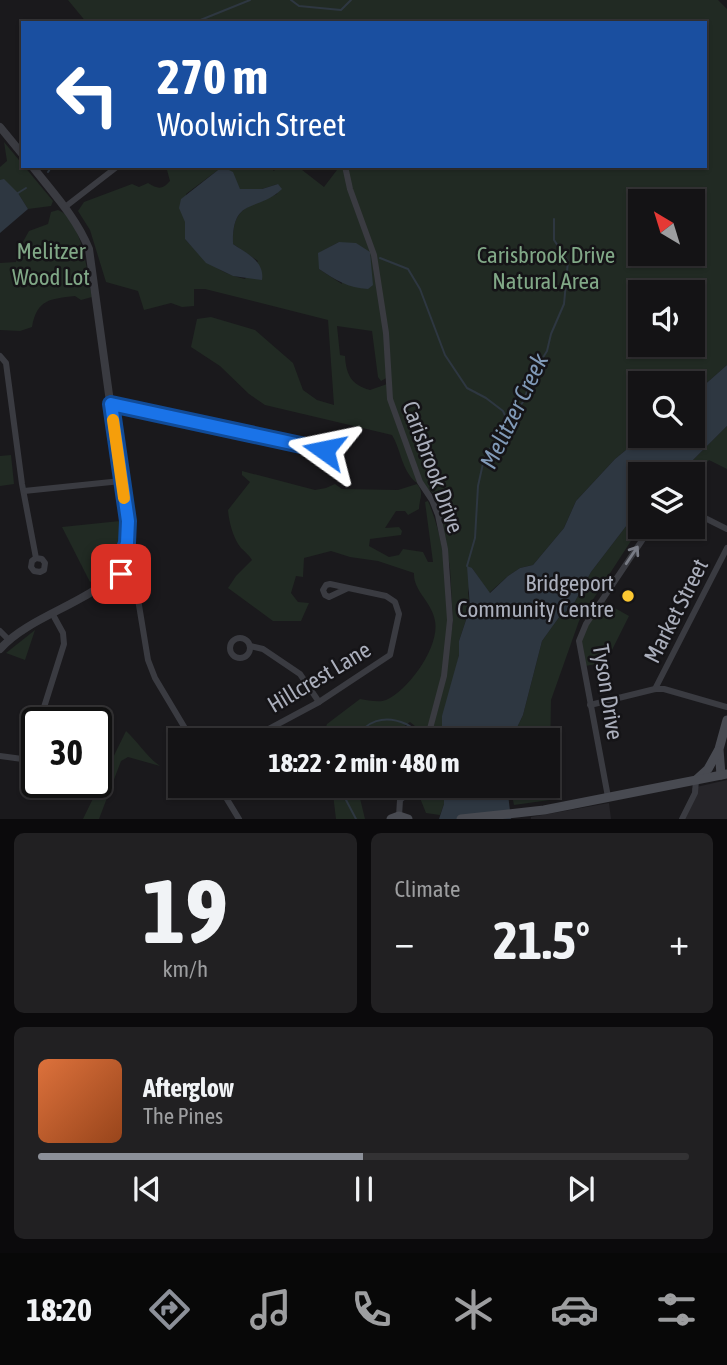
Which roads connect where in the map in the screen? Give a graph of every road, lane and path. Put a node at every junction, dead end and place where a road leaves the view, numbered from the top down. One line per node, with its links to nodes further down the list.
1 (0, 127): 2 (street)
2 (21, 153)
3 (34, 168): 6 (street)
4 (115, 168): 6 (street)
5 (346, 168): 32 (street, Carisbrook Drive)
6 (65, 207): 8 (street)
7 (0, 356): 11 (street)
8 (111, 404): 9 (street); 10 (street)
9 (324, 450)
10 (121, 481): 11 (street); 17 (street)
11 (24, 491): 16 (street)
12 (705, 518): 13 (street)
13 (727, 529)
14 (642, 539): 26 (street, Tyson Drive, one-way to 14)
15 (727, 548): 24 (street, Market Street)
16 (36, 558)
17 (117, 570): 19 (street); 30 (street)
18 (348, 588): 25 (street, Hillcrest Lane)
19 (52, 613): 21 (street); 27 (street)
20 (0, 631): 21 (street)
21 (8, 639): 23 (street)
22 (250, 646): 25 (street)
23 (0, 649)
24 (655, 689): 26 (street); 28 (street)
25 (319, 702): 31 (street, Hillcrest Lane)
26 (590, 705): 38 (street, Tyson Drive)
27 (44, 707)
28 (727, 707)
29 (727, 720): 33 (main road)
30 (185, 728)
31 (270, 728)
32 (430, 728)
33 (719, 749): 36 (main road); 37 (main road)
34 (0, 756): 35 (street)
35 (21, 759)
36 (724, 775): 37 (main road)
37 (696, 780): 38 (main road); 44 (street)
38 (608, 797): 43 (main road)
39 (226, 798): 42 (street)
40 (402, 798): 41 (street)
41 (400, 818)
42 (239, 819)
43 (461, 819)
44 (682, 819)

